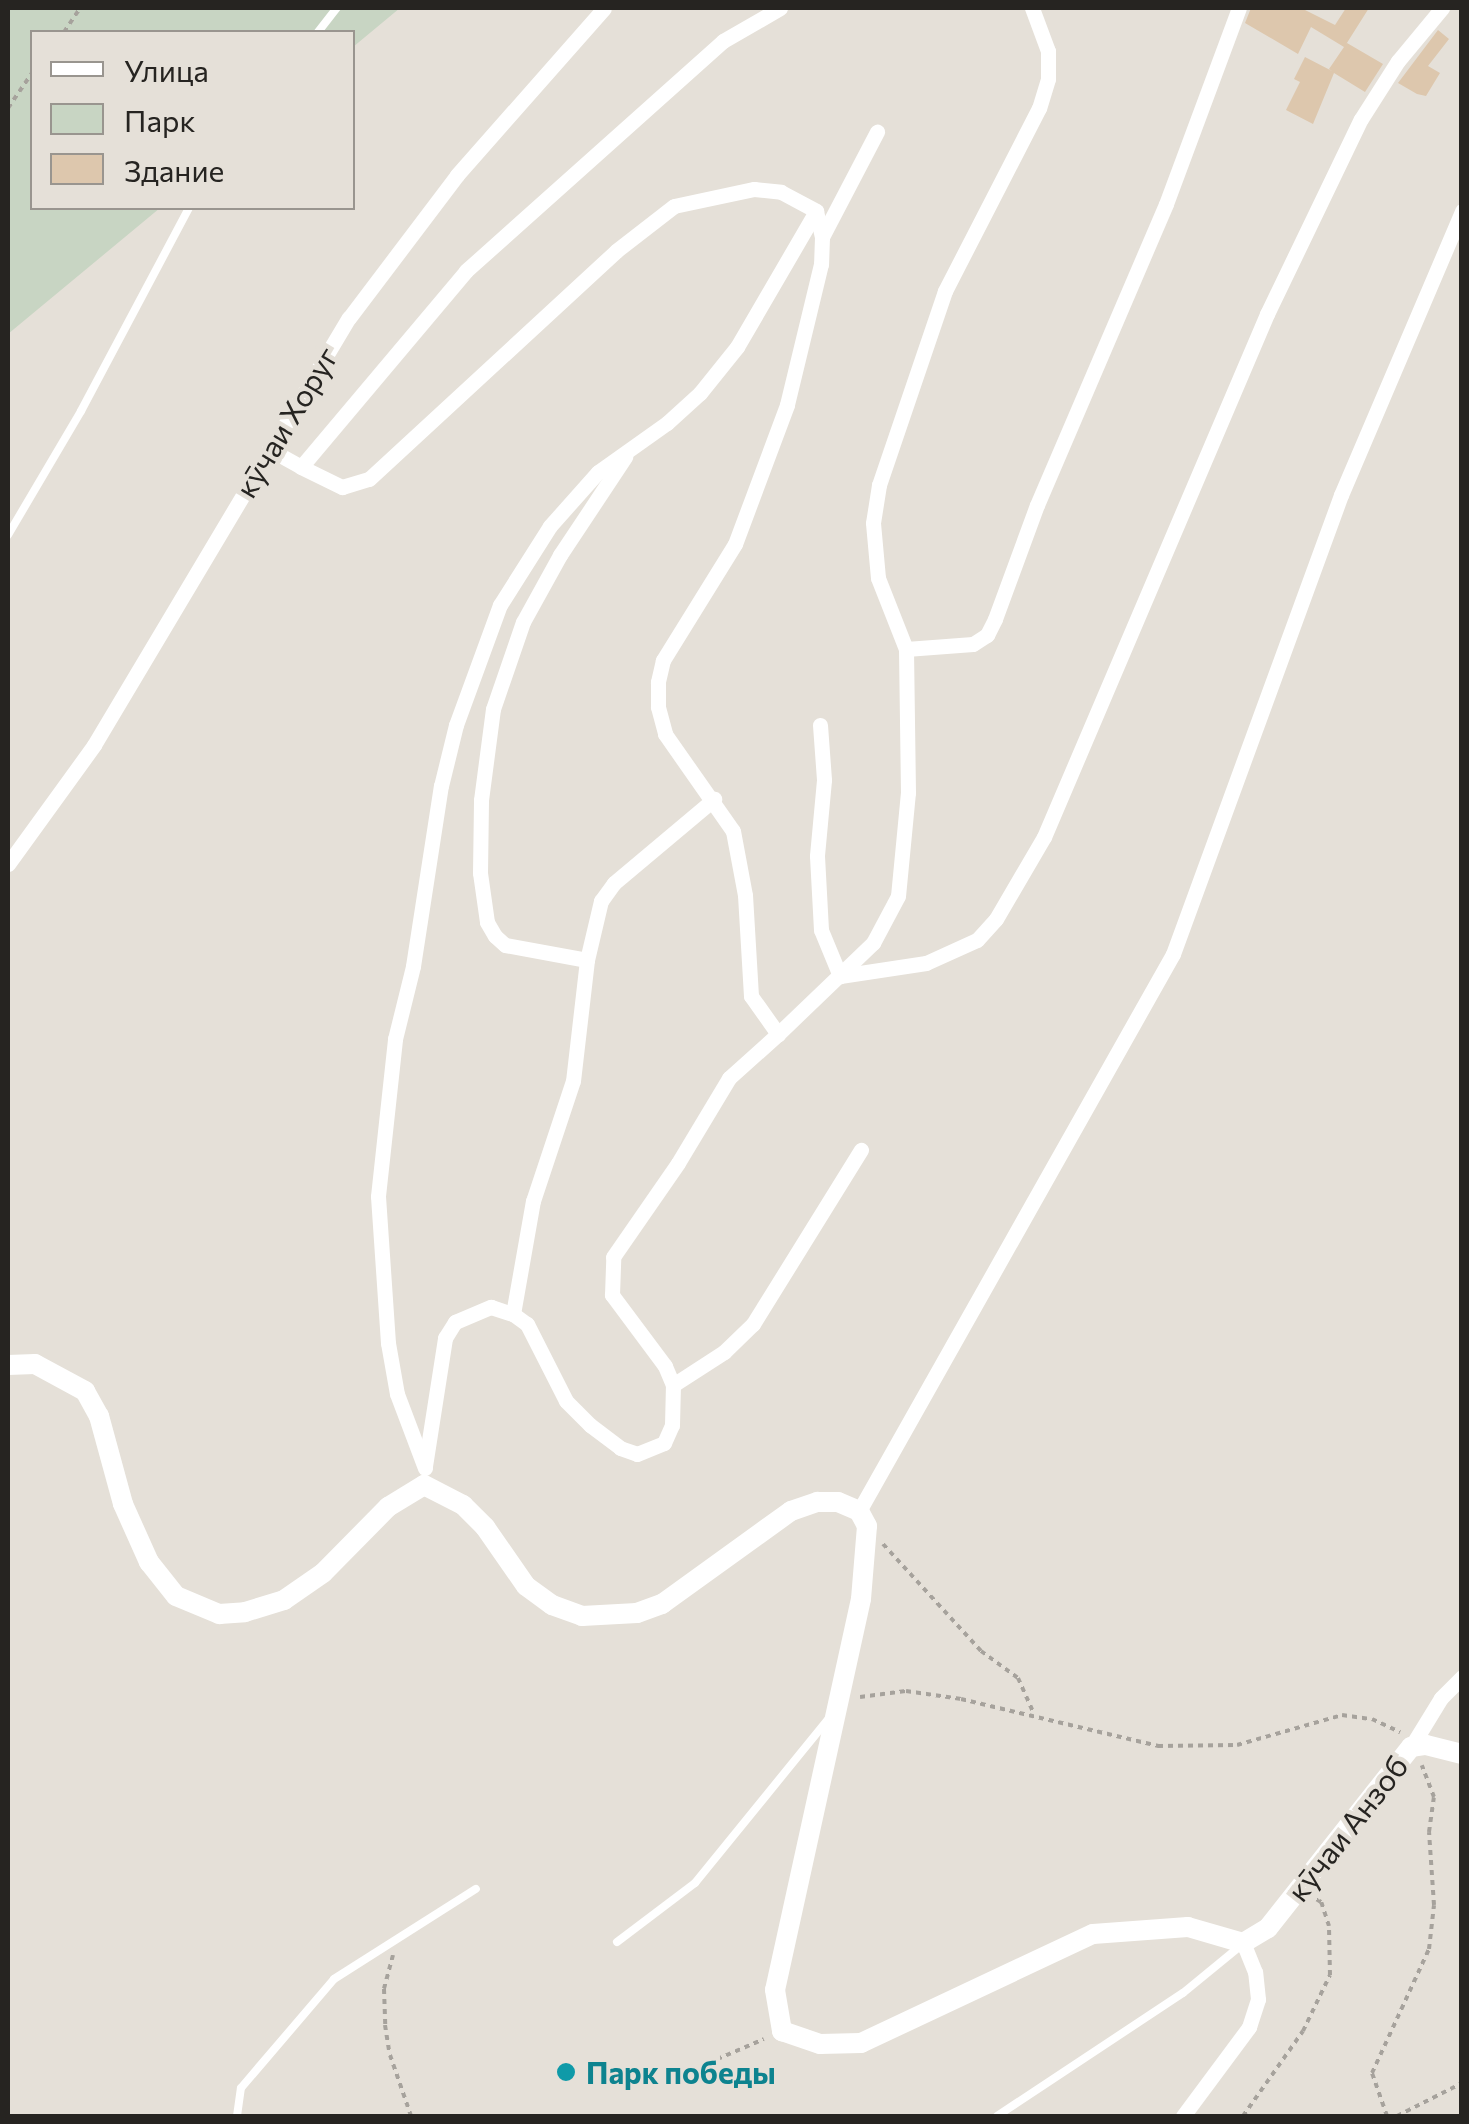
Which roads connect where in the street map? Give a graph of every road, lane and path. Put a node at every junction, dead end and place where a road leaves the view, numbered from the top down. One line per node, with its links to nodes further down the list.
1 (80, 8): 8 (path)
2 (336, 8): 9 (lane)
3 (604, 8): 18 (street, кӯчаи Хоруг)
4 (780, 8): 19 (street)
5 (1032, 8): 21 (street)
6 (1239, 8): 21 (street)
7 (1442, 8): 26 (street)
8 (65, 30)
9 (320, 30)
10 (30, 76): 11 (path)
11 (8, 108)
12 (877, 132): 16 (street)
13 (188, 210): 20 (lane)
14 (816, 211): 16 (street); 17 (street); 19 (street)
15 (1462, 211): 33 (street)
16 (822, 238): 23 (street)
17 (636, 441): 25 (street); 32 (street)
18 (269, 449): 19 (street); 24 (street, кӯчаи Хоруг)
19 (301, 467)
20 (8, 534)
21 (906, 650): 26 (street)
22 (820, 725): 26 (street)
23 (714, 798): 25 (street); 27 (street)
24 (8, 864)
25 (586, 960): 29 (street)
26 (840, 976): 27 (street)
27 (778, 1034): 31 (street)
28 (862, 1150): 31 (street)
29 (513, 1314): 31 (street); 32 (street)
30 (8, 1365): 32 (street)
31 (673, 1385)
32 (424, 1476): 33 (street)
33 (863, 1519): 35 (street); 36 (path)
34 (1462, 1677): 37 (street)
35 (840, 1704): 36 (path); 42 (lane); 44 (street)
36 (1035, 1716): 37 (path)
37 (1412, 1746): 38 (street, кӯчаи Анзоб); 39 (street, кӯчаи Анзоб); 52 (path)
38 (1462, 1754)
39 (1299, 1888): 43 (street, кӯчаи Анзоб); 51 (path)
40 (476, 1889): 41 (lane)
41 (396, 1940): 47 (lane); 48 (path)
42 (617, 1942)
43 (1243, 1943): 44 (street); 49 (lane); 50 (street)
44 (782, 2031): 45 (path)
45 (671, 2079)
46 (1462, 2083): 53 (path)
47 (236, 2116)
48 (412, 2116)
49 (997, 2116)
50 (1183, 2116)
51 (1243, 2116)
52 (1388, 2116)
53 (1397, 2116)

